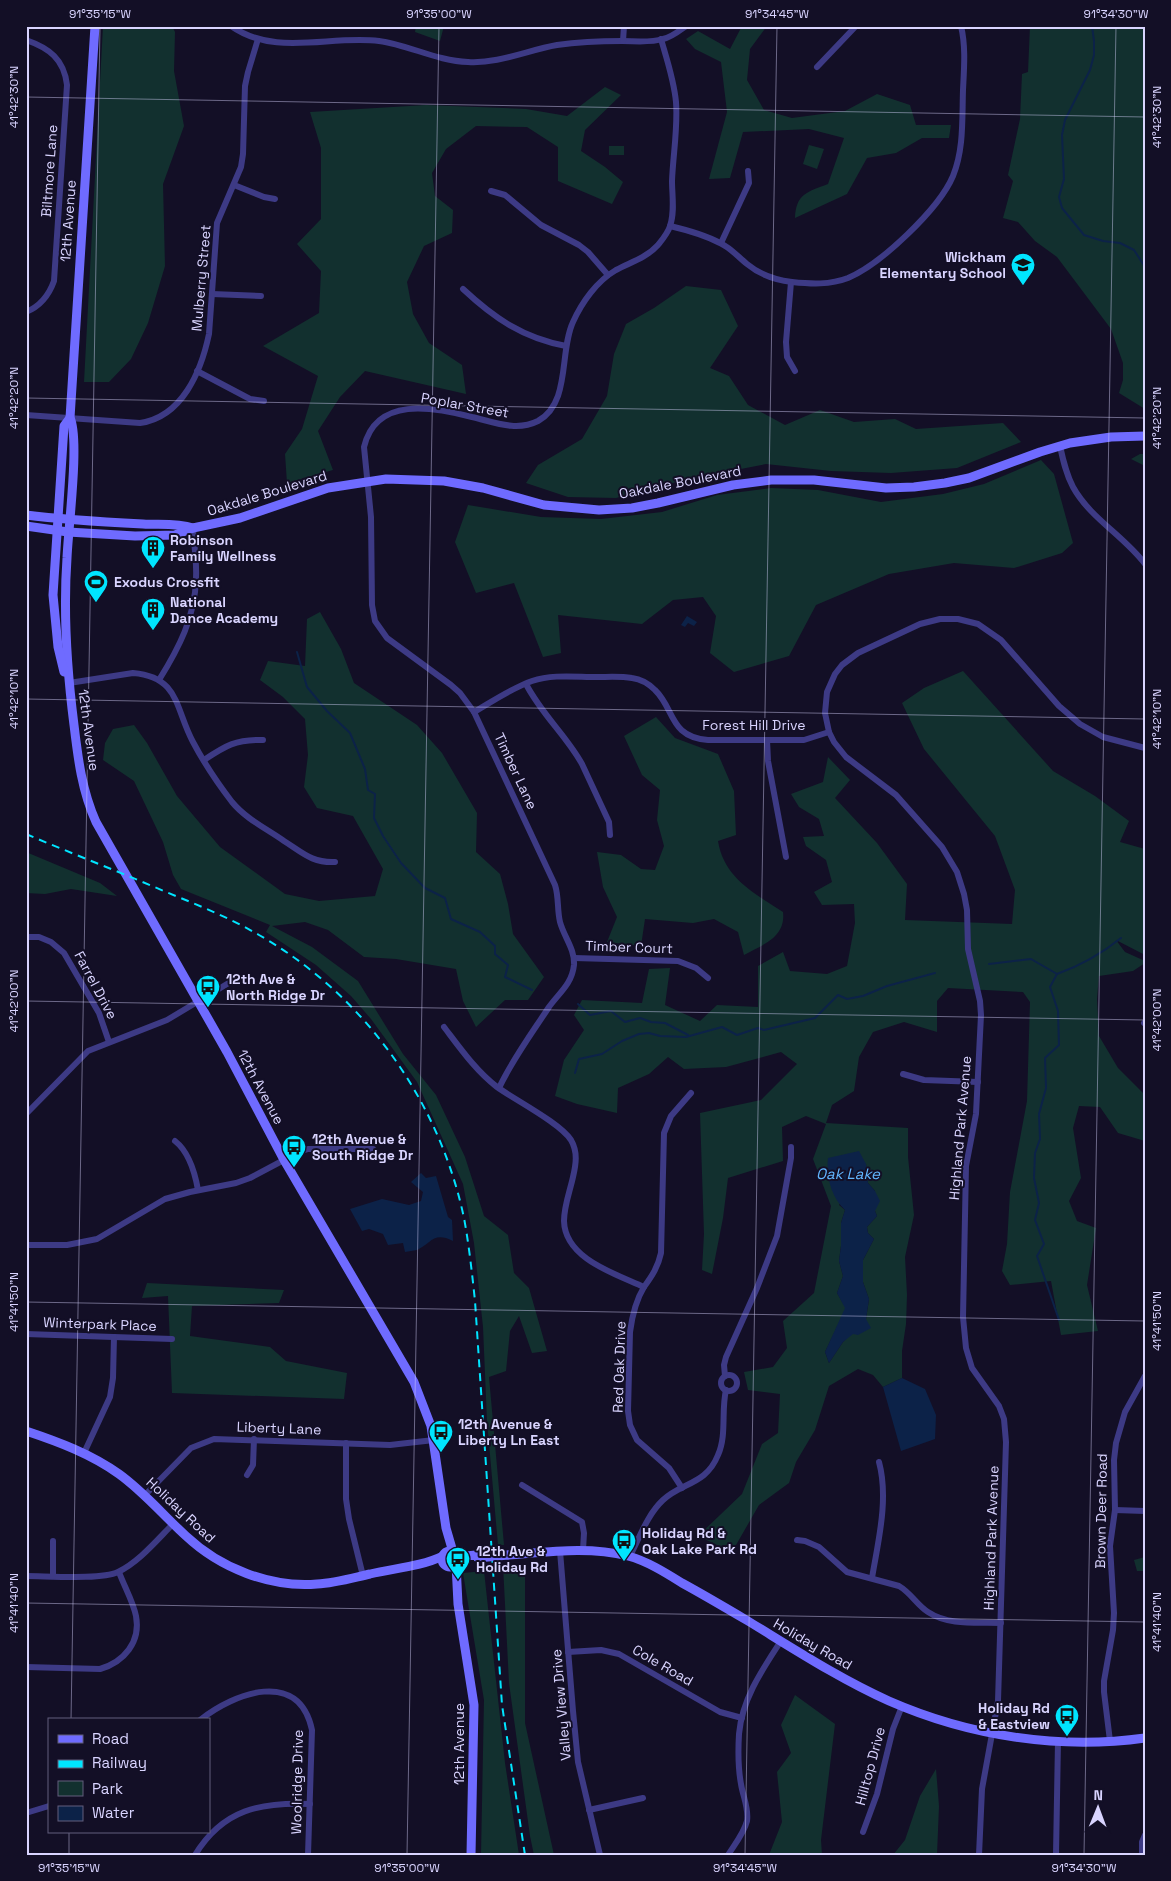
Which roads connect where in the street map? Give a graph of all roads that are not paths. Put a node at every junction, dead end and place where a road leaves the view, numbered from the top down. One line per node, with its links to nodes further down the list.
1 (95, 26): 29 (street, 12th Avenue)
2 (231, 26): 7 (street)
3 (624, 26): 10 (street)
4 (686, 26): 8 (street)
5 (856, 26): 11 (street)
6 (961, 26): 19 (street)
7 (258, 39): 10 (street); 13 (street, Mulberry Street)
8 (661, 39): 10 (street); 16 (street, Poplar Street)
9 (26, 40): 23 (street, Biltmore Lane)
10 (623, 41)
11 (817, 67)
12 (748, 171): 17 (street)
13 (234, 185): 15 (street); 21 (street, Mulberry Street)
14 (491, 191): 18 (street)
15 (275, 199)
16 (670, 226): 17 (street); 18 (street, Poplar Street)
17 (721, 243): 19 (street)
18 (608, 275): 24 (street, Poplar Street)
19 (791, 282): 26 (street)
20 (463, 289): 24 (street)
21 (212, 294): 22 (street); 25 (street, Mulberry Street)
22 (261, 296)
23 (26, 312)
24 (566, 346): 32 (street, Poplar Street)
25 (197, 371): 27 (street); 29 (street, Mulberry Street)
26 (795, 371)
27 (264, 401)
28 (26, 415): 29 (street, Mulberry Street)
29 (70, 418): 34 (street, 12th Avenue); 35 (street, 12th Avenue)
30 (1145, 436): 31 (street, Oakdale Boulevard)
31 (1060, 446): 32 (street, Oakdale Boulevard); 40 (street)
32 (366, 481): 37 (street, Oakdale Boulevard); 44 (street, Timber Lane)
33 (26, 515): 34 (street, Oakdale Boulevard)
34 (58, 518): 35 (street, Oakdale Boulevard); 38 (street, 12th Avenue)
35 (69, 519): 37 (street, Oakdale Boulevard); 39 (street, 12th Avenue)
36 (26, 526): 38 (street, Oakdale Boulevard)
37 (193, 528): 39 (street, Oakdale Boulevard); 41 (street)
38 (57, 530): 39 (street, Oakdale Boulevard); 42 (street, 12th Avenue)
39 (68, 532): 42 (street, 12th Avenue)
40 (1145, 564)
41 (159, 680): 42 (street); 49 (street)
42 (69, 684): 57 (street, 12th Avenue)
43 (526, 684): 44 (street, Forest Hill Drive); 47 (street, Forest Hill Drive); 50 (street)
44 (474, 712): 54 (street, Timber Lane)
45 (829, 732): 47 (street, Forest Hill Drive); 48 (street, Highland Park Avenue); 61 (street, Highland Park Avenue)
46 (263, 740): 49 (street)
47 (767, 740): 51 (street)
48 (1145, 748)
49 (204, 760): 52 (street)
50 (610, 835)
51 (786, 857)
52 (335, 862)
53 (26, 937): 59 (street, Farrel Drive)
54 (574, 958): 55 (street, Timber Court); 62 (street)
55 (708, 978)
56 (232, 981): 57 (street)
57 (199, 1002): 59 (street); 68 (street, 12th Avenue)
58 (444, 1027): 62 (street)
59 (109, 1042): 64 (street)
60 (903, 1074): 61 (street)
61 (978, 1082): 103 (street, Highland Park Avenue)
62 (499, 1088): 71 (street)
63 (691, 1093): 71 (street, Red Oak Drive)
64 (26, 1114)
65 (174, 1140): 69 (street)
66 (791, 1146): 75 (street)
67 (373, 1148): 68 (street)
68 (284, 1160): 69 (street); 81 (street, 12th Avenue)
69 (198, 1190): 70 (street)
70 (26, 1245)
71 (644, 1287): 87 (street, Red Oak Drive)
72 (26, 1334): 73 (street, Winterpark Place)
73 (114, 1337): 74 (street, Winterpark Place); 83 (street)
74 (172, 1339)
75 (725, 1376): 78 (street); 78 (street)
76 (1145, 1376): 77 (street, Brown Deer Road)
77 (1142, 1387): 89 (street, Brown Deer Road)
78 (726, 1390): 87 (street)
79 (26, 1431): 83 (street, Holiday Road)
80 (254, 1439): 82 (street, Liberty Lane); 85 (street); 88 (street, Liberty Lane)
81 (434, 1440): 82 (street, Liberty Lane); 97 (street, 12th Avenue)
82 (346, 1443): 101 (street)
83 (84, 1453): 88 (street, Holiday Road)
84 (879, 1462): 102 (street)
85 (247, 1475)
86 (522, 1484): 94 (street)
87 (682, 1488): 96 (street)
88 (145, 1495): 91 (street, Holiday Road)
89 (1115, 1510): 90 (street); 113 (street, Brown Deer Road)
90 (1145, 1511)
91 (173, 1524): 98 (street); 101 (street, Holiday Road)
92 (797, 1540): 102 (street)
93 (53, 1541): 100 (street)
94 (583, 1550): 95 (street, Holiday Road); 96 (street, Holiday Road)
95 (560, 1551): 97 (street, Holiday Road, bridge); 105 (street, Valley View Drive)
96 (630, 1556): 104 (street, Holiday Road)
97 (450, 1559): 101 (street, Holiday Road); 123 (street, 12th Avenue)
98 (119, 1572): 100 (street); 106 (street)
99 (26, 1576): 100 (street)
100 (53, 1576)
101 (362, 1576)
102 (872, 1578): 103 (street)
103 (1001, 1623): 110 (street, Highland Park Avenue)
104 (781, 1641): 107 (street, Holiday Road); 109 (street)
105 (568, 1652): 109 (street, Cole Road); 117 (street, Valley View Drive)
106 (26, 1667)
107 (902, 1706): 110 (street, Holiday Road); 119 (street, Hilltop Drive)
108 (203, 1718): 115 (street, Woolridge Drive)
109 (742, 1718): 125 (street)
110 (992, 1733): 112 (street, Holiday Road); 126 (street, Highland Park Avenue)
111 (1145, 1738): 113 (street, Holiday Road)
112 (1058, 1741): 113 (street, Holiday Road); 127 (street)
113 (1110, 1741)
114 (643, 1798): 117 (street)
115 (310, 1804): 121 (street); 122 (street, Woolridge Drive)
116 (48, 1806): 118 (street)
117 (589, 1810): 124 (street, Valley View Drive)
118 (26, 1813)
119 (863, 1832)
120 (1145, 1835): 128 (street)
121 (195, 1855)
122 (308, 1855)
123 (471, 1855)
124 (600, 1855)
125 (728, 1855)
126 (979, 1855)
127 (1056, 1855)
128 (1142, 1855)

